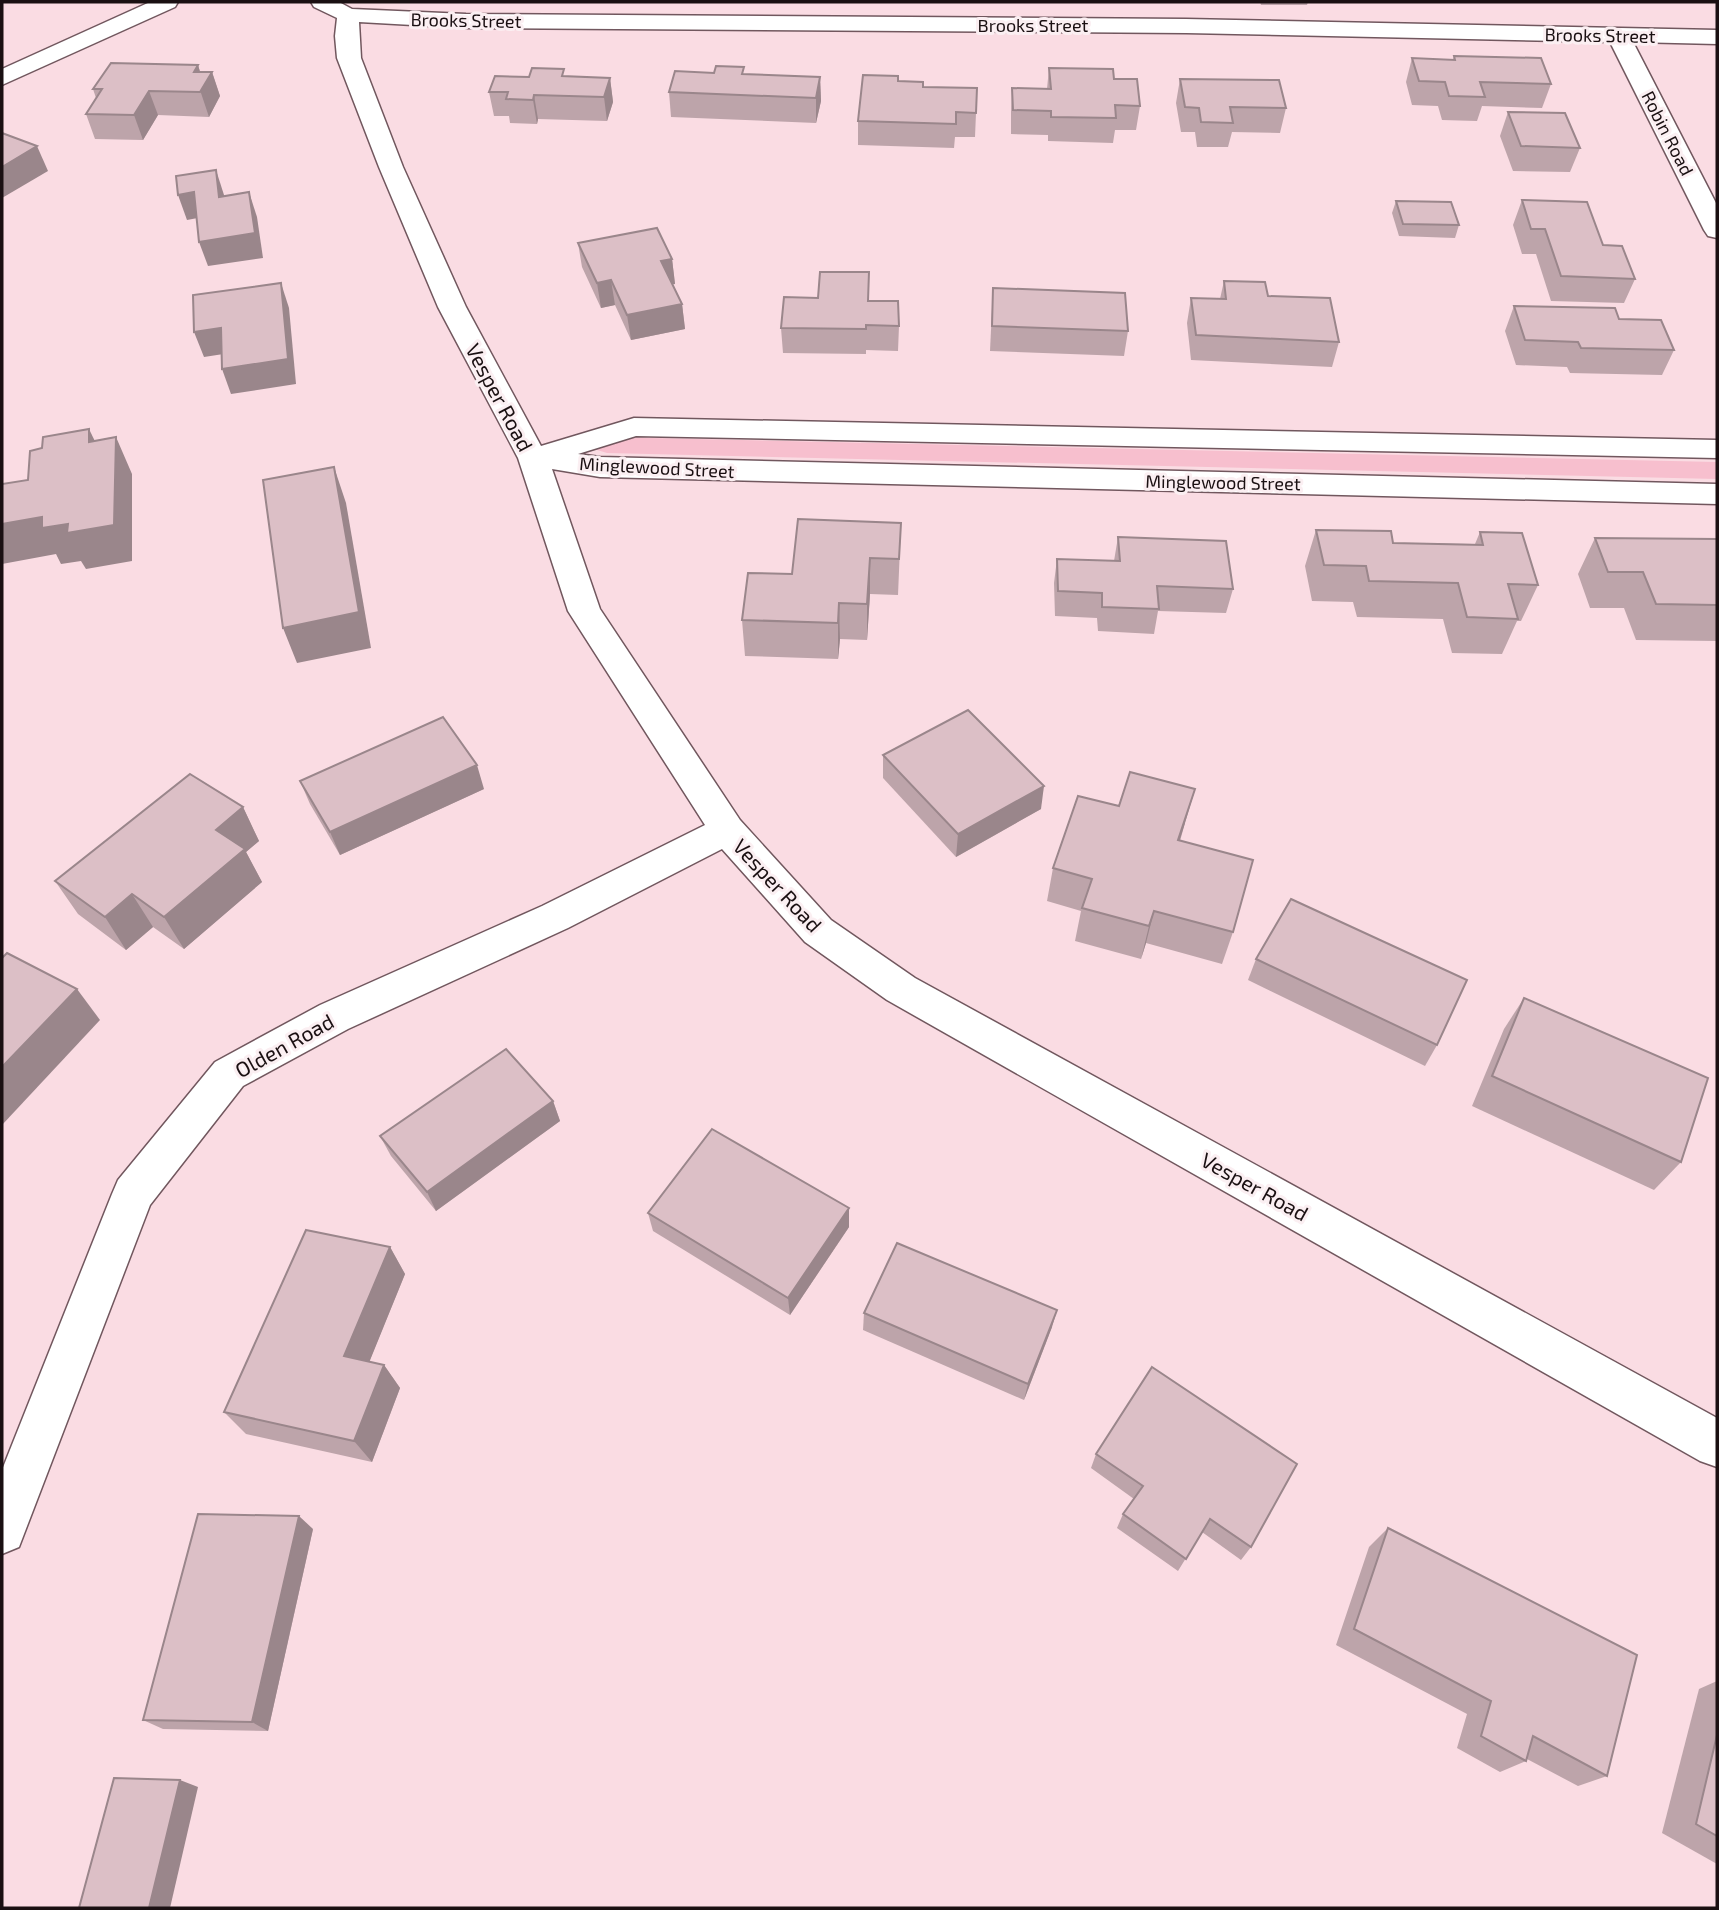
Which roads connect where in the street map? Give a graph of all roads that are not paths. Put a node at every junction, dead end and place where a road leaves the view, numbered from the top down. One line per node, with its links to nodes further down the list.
1 (167, 2): 7 (street)
2 (1183, 2): 4 (street)
3 (335, 8): 4 (street, Brooks Street); 10 (street, Vesper Road)
4 (1186, 26): 5 (street, Brooks Street)
5 (1618, 35): 6 (street, Brooks Street); 8 (street, Robin Road)
6 (1717, 37)
7 (2, 78)
8 (1717, 230)
9 (1717, 449): 10 (street, Minglewood Street)
10 (533, 458): 11 (street, Minglewood Street); 12 (street, Vesper Road)
11 (1717, 494)
12 (727, 830): 13 (street, Vesper Road); 14 (street, Olden Road)
13 (1717, 1444)
14 (2, 1530)

